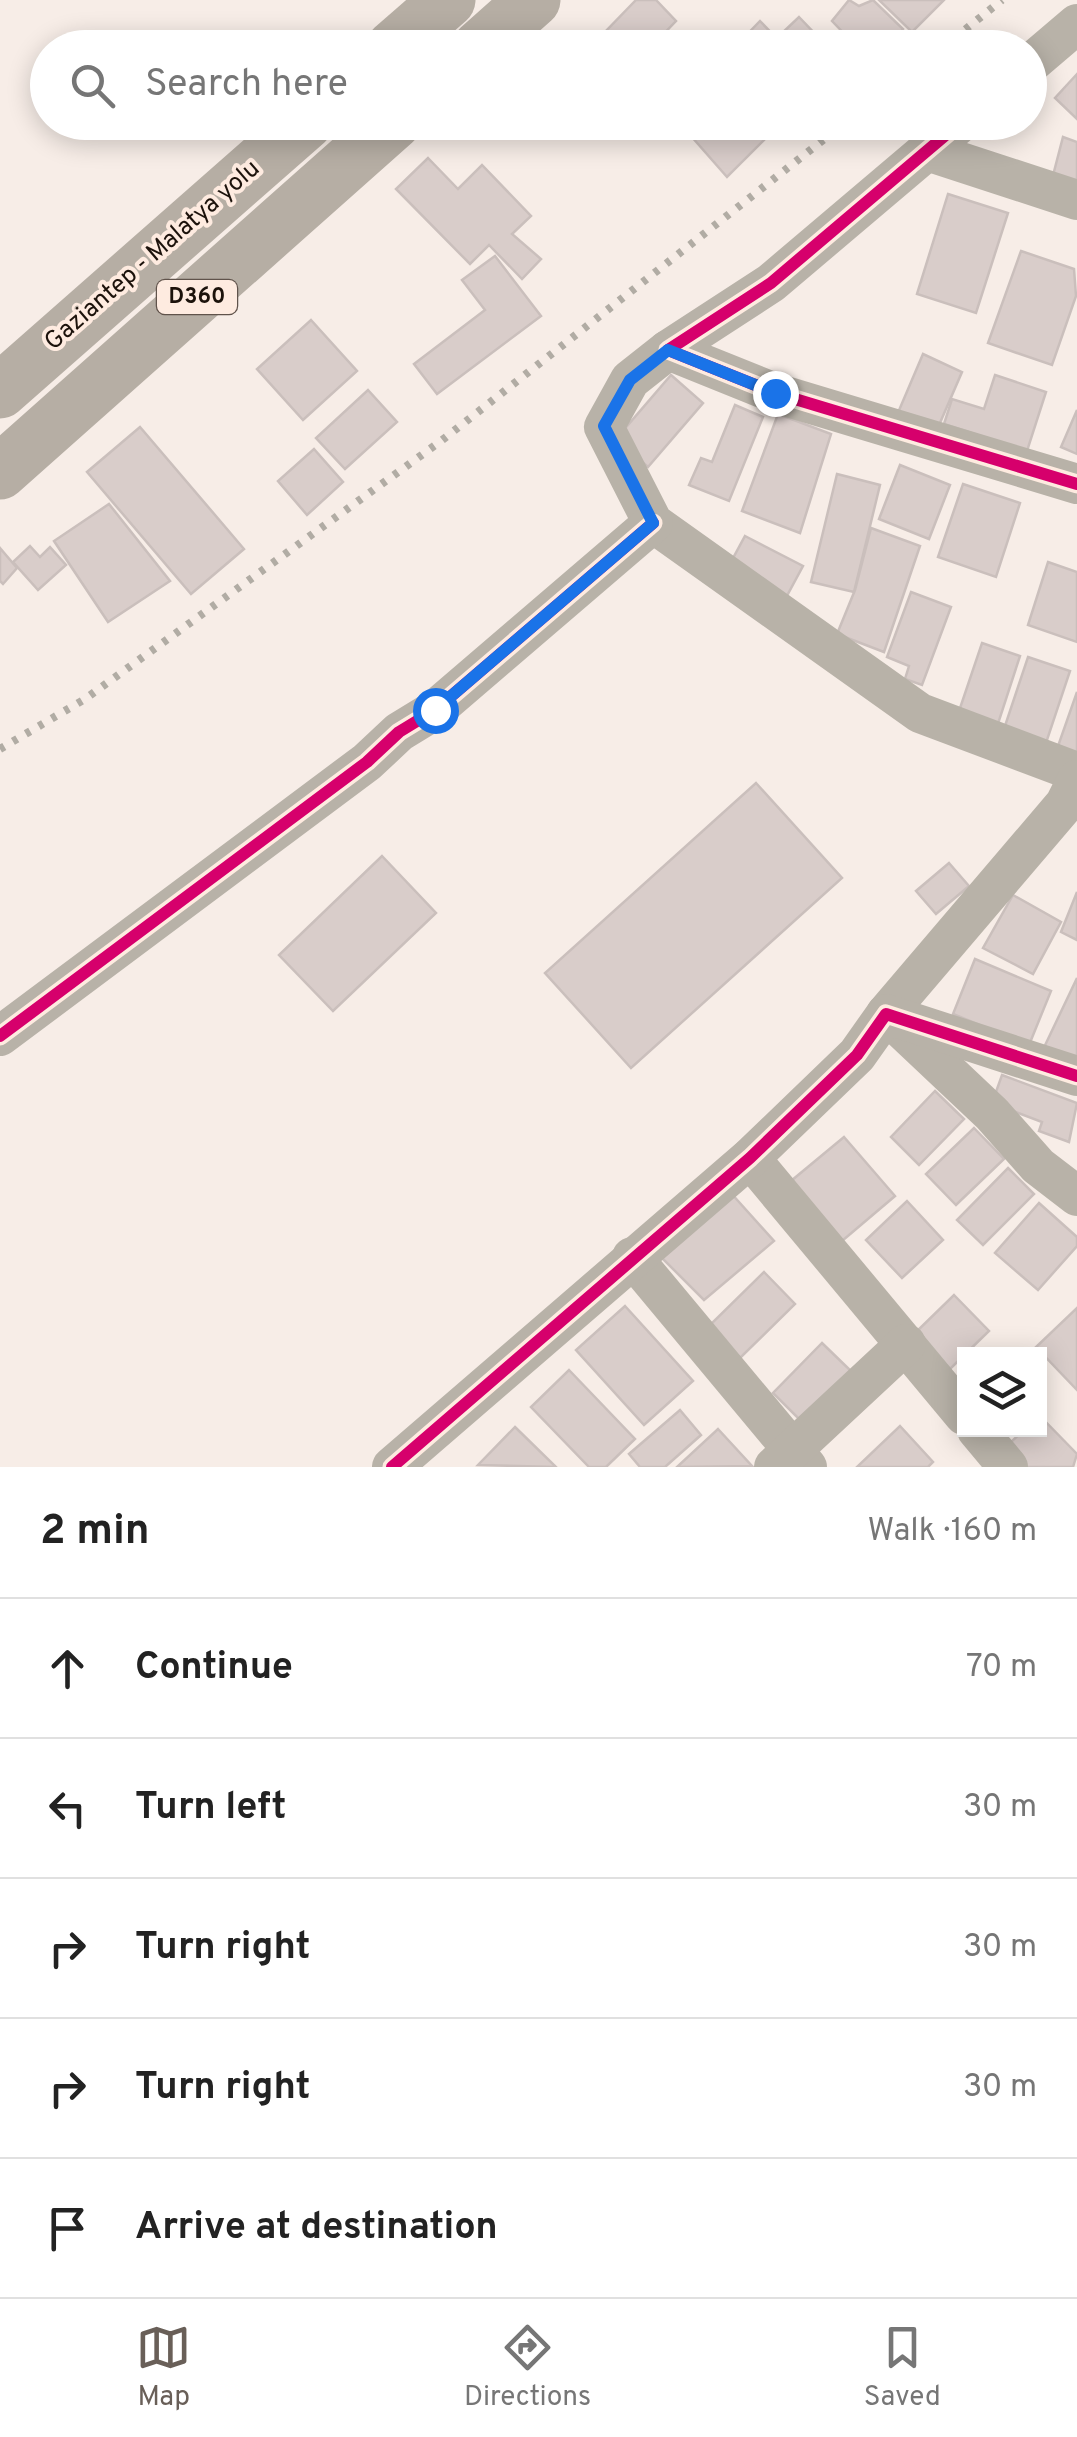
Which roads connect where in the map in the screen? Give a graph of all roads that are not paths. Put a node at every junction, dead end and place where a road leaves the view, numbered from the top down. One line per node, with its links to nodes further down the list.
1 (448, 0): 4 (highway)
2 (533, 0): 5 (highway)
3 (1077, 24): 6 (street)
4 (414, 30)
5 (499, 30)
6 (1047, 50)
7 (286, 140): 13 (highway, Gaziantep - Malatya yolu / D360)
8 (374, 140): 14 (highway, D360)
9 (942, 140): 10 (street)
10 (928, 152): 11 (street); 12 (street)
11 (1077, 200)
12 (668, 350): 15 (street); 16 (street)
13 (0, 391)
14 (0, 472)
15 (1077, 484)
16 (653, 523): 17 (street); 20 (street)
17 (1077, 772)
18 (1077, 780): 19 (street)
19 (886, 1014): 21 (street); 22 (street); 23 (street)
20 (0, 1036)
21 (1077, 1076)
22 (750, 1158): 24 (street); 25 (street)
23 (1077, 1196)
24 (632, 1257): 28 (street); 29 (street)
25 (906, 1344): 26 (street); 28 (street)
26 (957, 1406)
27 (983, 1437): 30 (street)
28 (791, 1461)
29 (392, 1467)
30 (1008, 1467)

